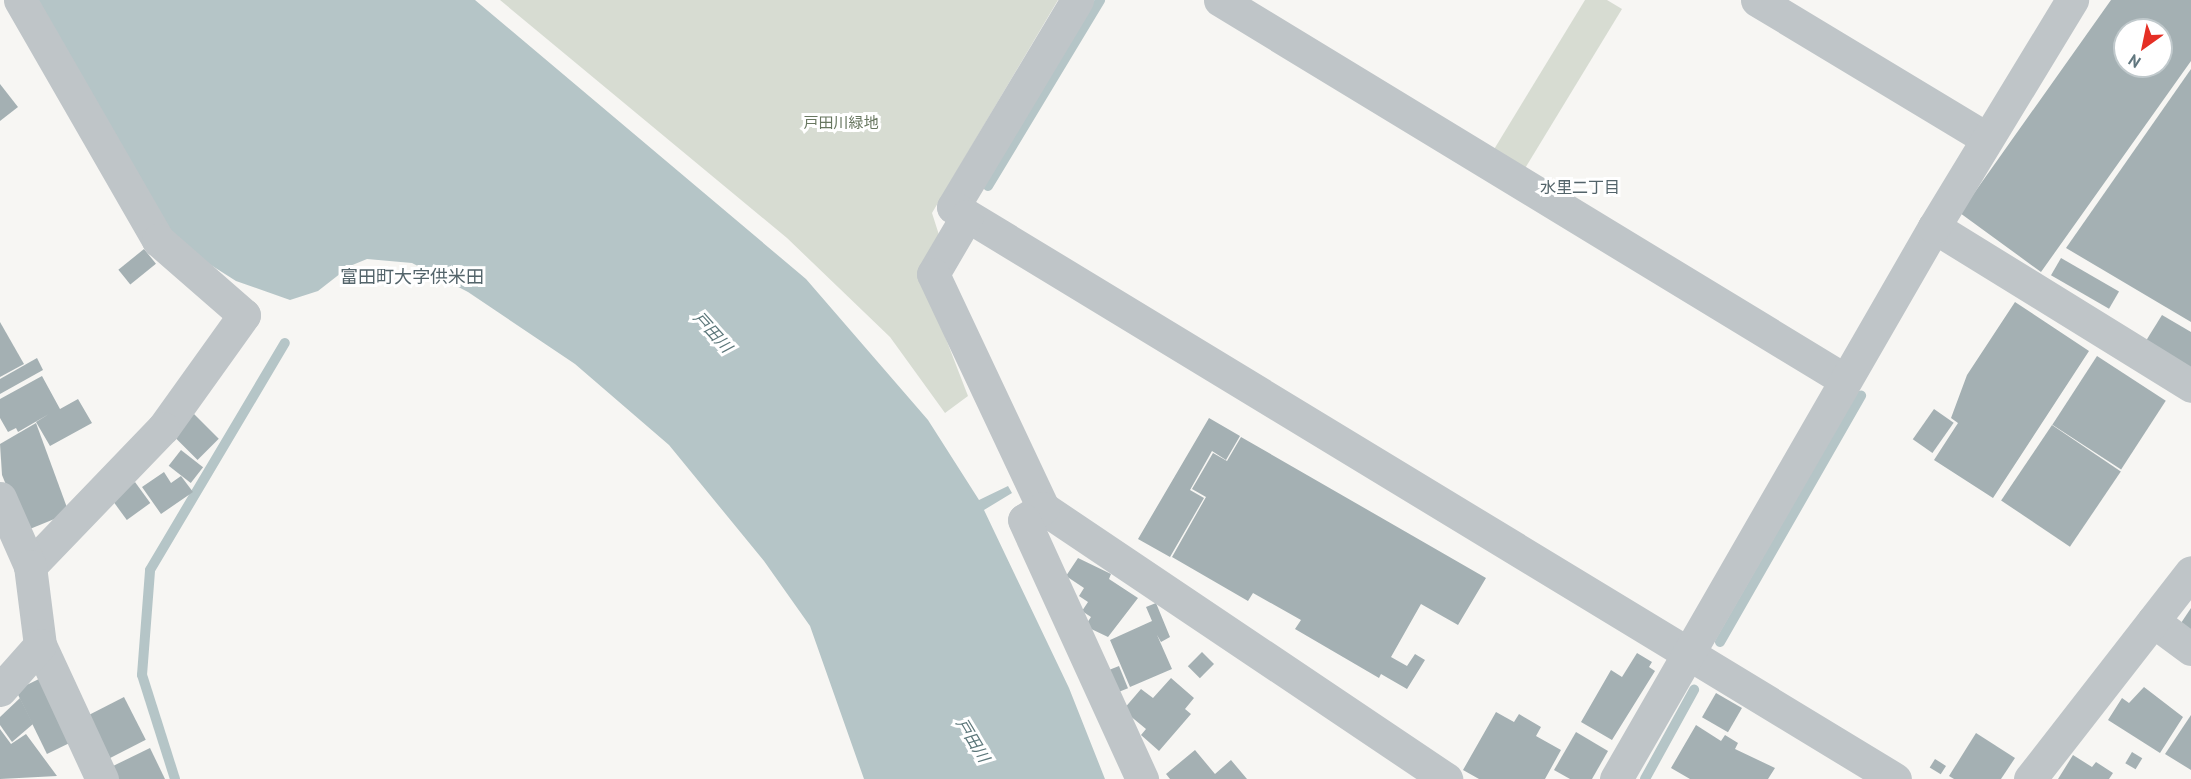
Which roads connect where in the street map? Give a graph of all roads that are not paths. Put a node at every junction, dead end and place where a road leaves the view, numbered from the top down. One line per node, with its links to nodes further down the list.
1 (20, 0): 13 (street)
2 (1077, 0): 7 (street)
3 (1220, 0): 9 (street)
4 (1757, 0): 6 (street)
5 (2072, 0): 6 (street)
6 (1986, 138): 8 (street)
7 (967, 216): 12 (street); 18 (street)
8 (1934, 227): 9 (street); 10 (street)
9 (1845, 380): 18 (street)
10 (2191, 386)
11 (0, 498): 13 (street)
12 (1042, 508): 21 (street); 22 (street)
13 (30, 566): 16 (street)
14 (2191, 572): 15 (street)
15 (2153, 621): 17 (street); 25 (street)
16 (40, 645): 19 (street); 20 (street)
17 (2191, 649)
18 (1687, 653): 23 (street); 24 (street)
19 (0, 690)
20 (102, 779)
21 (1142, 779)
22 (1447, 779)
23 (1616, 779)
24 (1895, 779)
25 (2030, 779)

